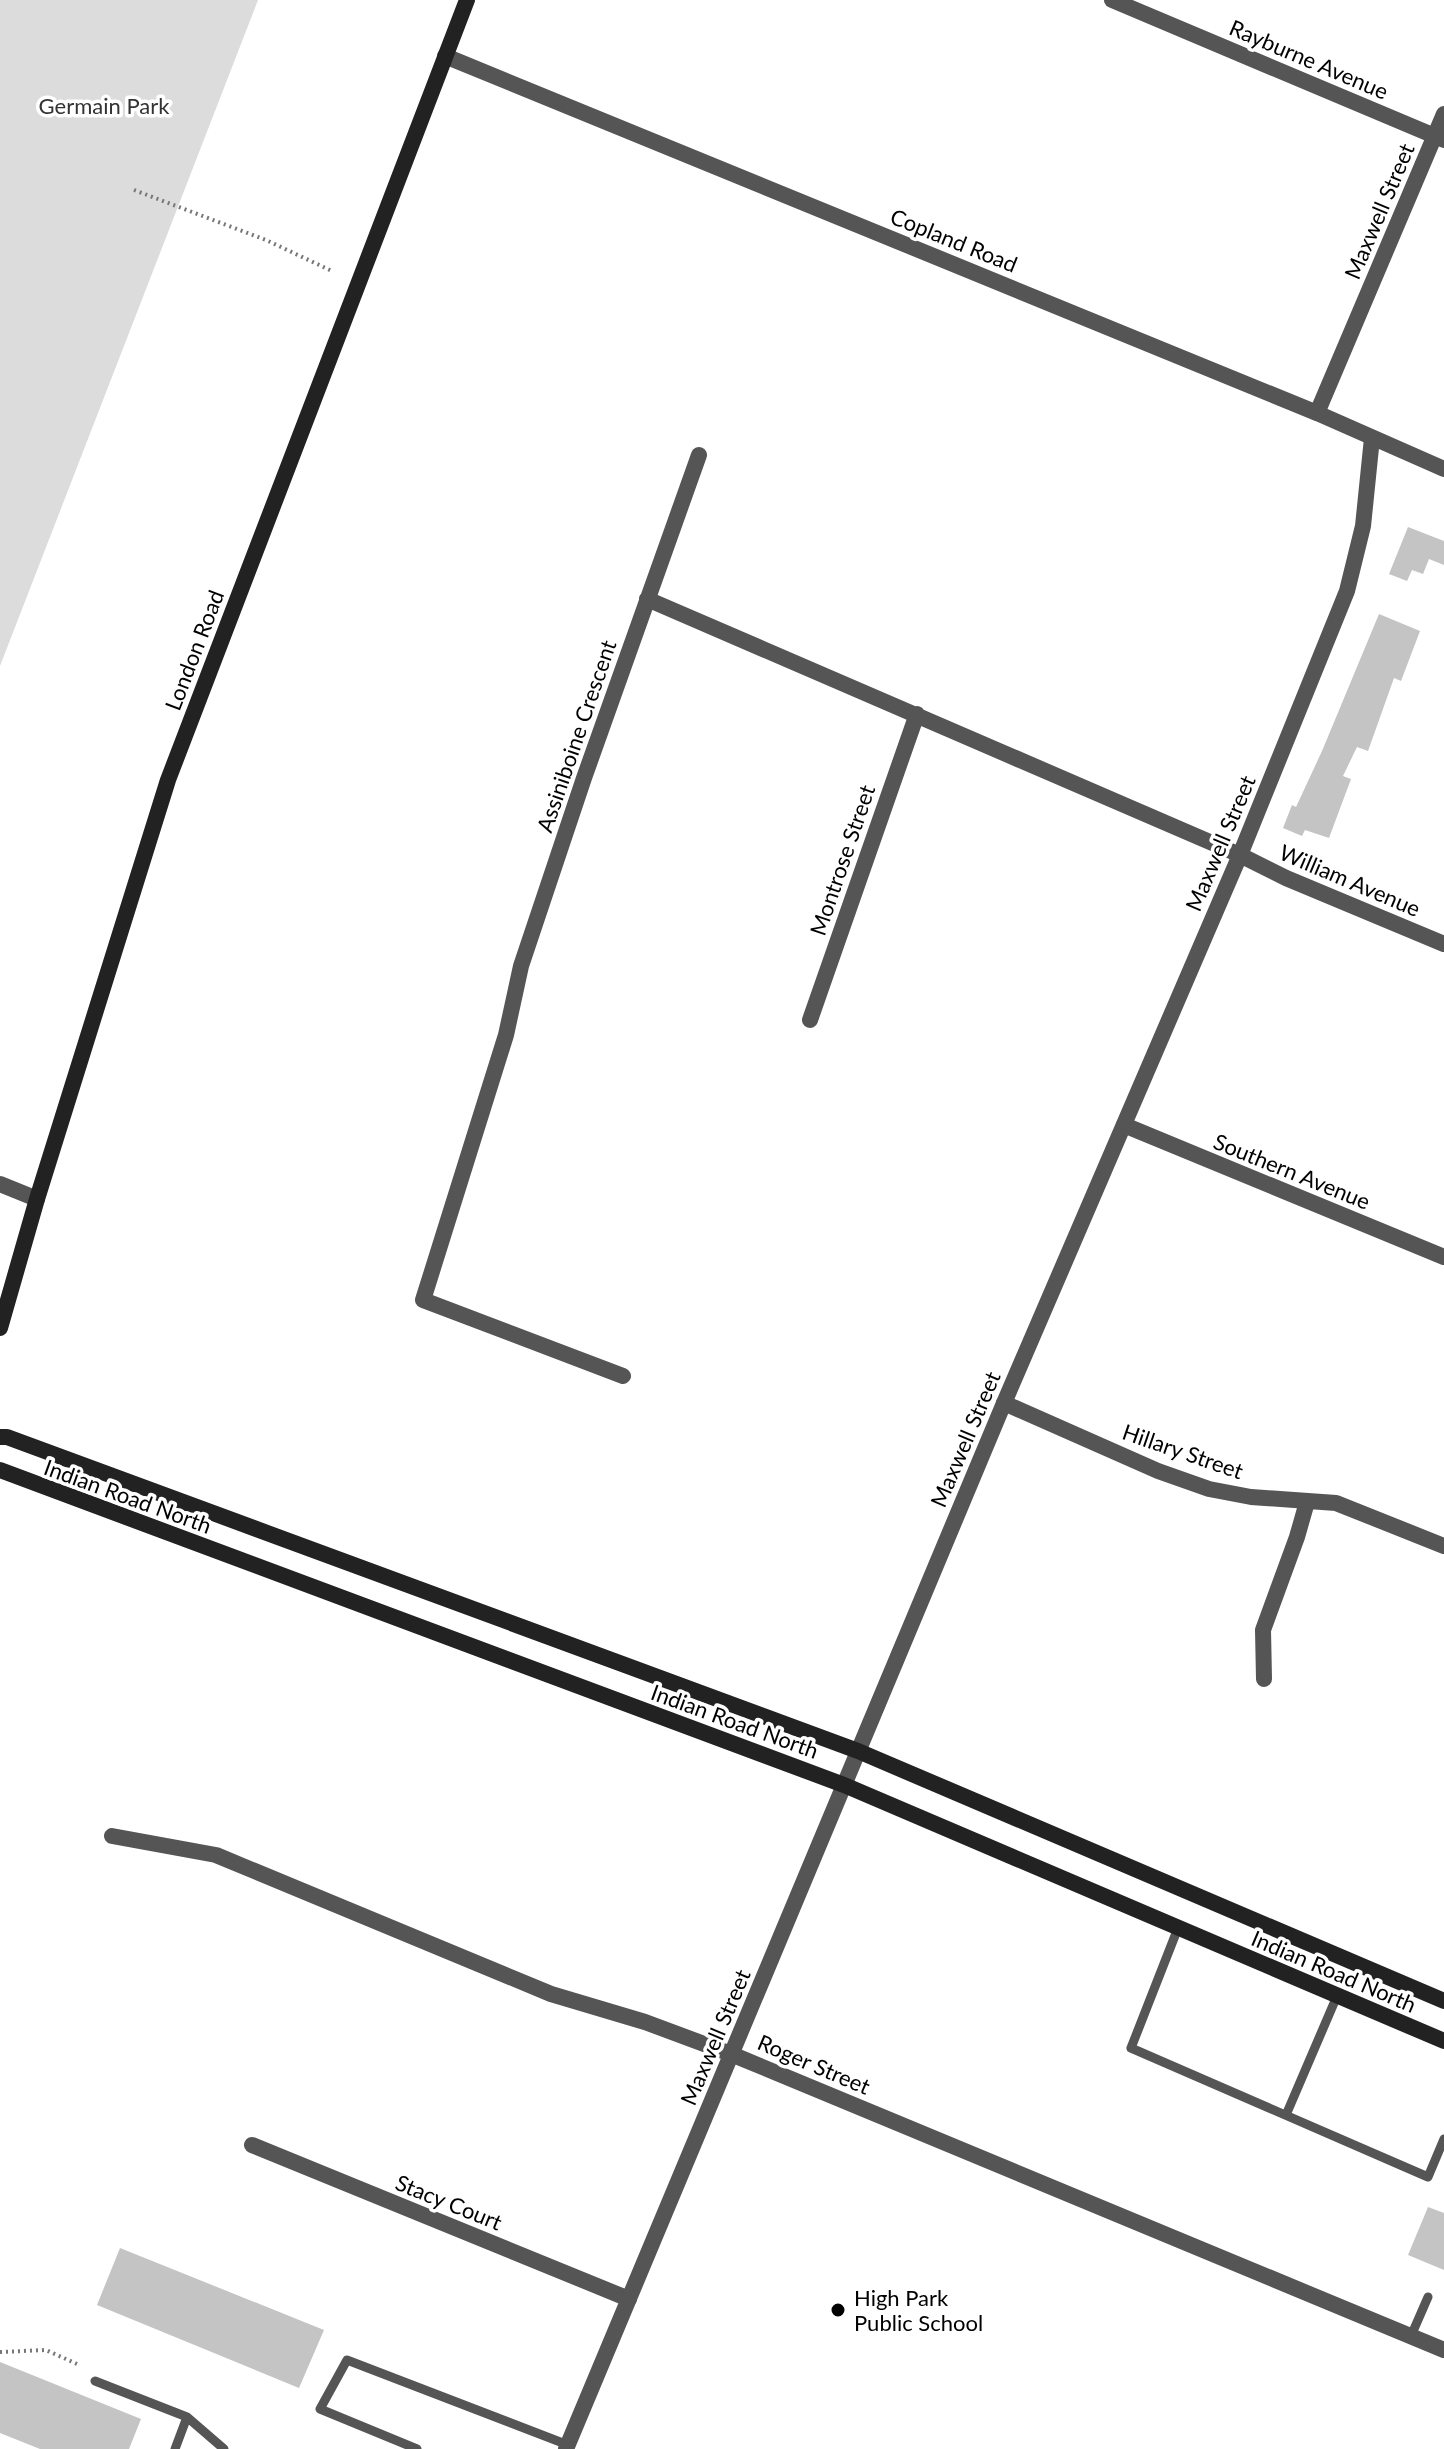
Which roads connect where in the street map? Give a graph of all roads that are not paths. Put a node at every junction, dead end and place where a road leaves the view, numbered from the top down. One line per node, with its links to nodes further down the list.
1 (467, 0): 3 (main road, London Road)
2 (1112, 0): 5 (street, Rayburne Avenue)
3 (445, 56): 6 (street, Copland Road); 17 (main road, London Road)
4 (1444, 114): 5 (street, Maxwell Street)
5 (1440, 138): 6 (street, Maxwell Street)
6 (1317, 413): 7 (street, Copland Road)
7 (1372, 438): 9 (street, Copland Road); 12 (street, Maxwell Street)
8 (699, 455): 10 (street)
9 (1444, 469)
10 (647, 599): 11 (street); 20 (street, Assiniboine Crescent)
11 (917, 714): 12 (street); 14 (street, Montrose Street)
12 (1240, 855): 13 (street, William Avenue); 15 (street, Maxwell Street)
13 (1444, 944)
14 (810, 1020)
15 (1124, 1125): 18 (street, Southern Avenue); 21 (street, Maxwell Street)
16 (0, 1184): 17 (street)
17 (37, 1199): 19 (main road, London Road)
18 (1444, 1257)
19 (0, 1328)
20 (623, 1376)
21 (1004, 1403): 24 (street, Hillary Street); 27 (street, Maxwell Street)
22 (0, 1437): 27 (main road, Indian Road North)
23 (0, 1470): 28 (main road, Indian Road North)
24 (1307, 1502): 25 (street, Hillary Street); 26 (street)
25 (1444, 1546)
26 (1264, 1679)
27 (858, 1751): 28 (street, Maxwell Street); 32 (main road, Indian Road North)
28 (844, 1785): 30 (main road, Indian Road North); 34 (street, Maxwell Street)
29 (112, 1836): 34 (street, Roger Street)
30 (1178, 1928): 31 (main road, Indian Road North); 35 (lane)
31 (1337, 1996): 33 (main road, Indian Road North); 35 (lane)
32 (1444, 2001)
33 (1444, 2041)
34 (731, 2054): 39 (street, Maxwell Street); 40 (street, Roger Street)
35 (1286, 2115): 36 (lane)
36 (1444, 2139)
37 (252, 2145): 39 (street, Stacy Court)
38 (1428, 2297): 40 (lane)
39 (629, 2299): 44 (street, Maxwell Street)
40 (1411, 2336): 41 (street, Roger Street)
41 (1444, 2350)
42 (95, 2381): 43 (lane)
43 (187, 2417): 45 (lane); 46 (lane)
44 (567, 2447): 47 (lane)
45 (175, 2449)
46 (224, 2449)
47 (417, 2449)

